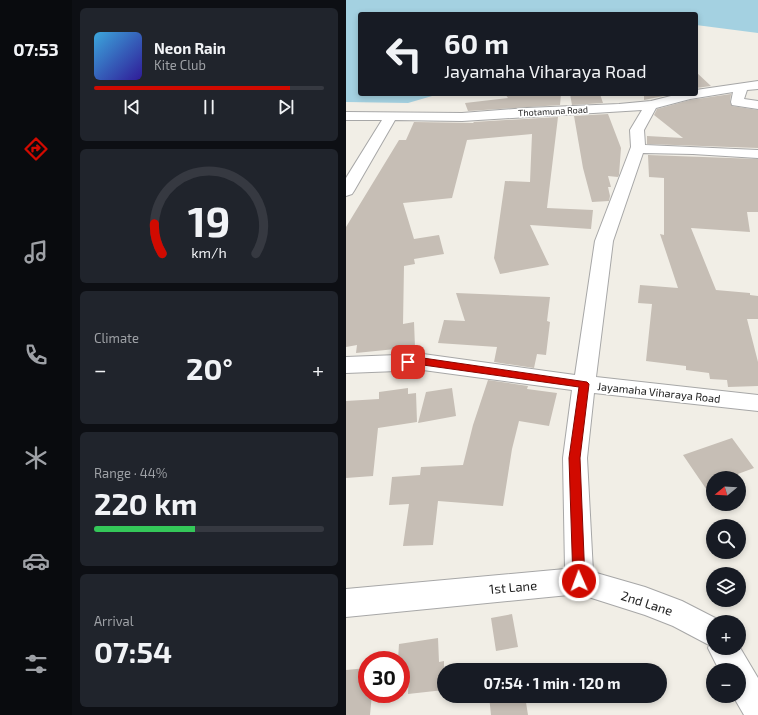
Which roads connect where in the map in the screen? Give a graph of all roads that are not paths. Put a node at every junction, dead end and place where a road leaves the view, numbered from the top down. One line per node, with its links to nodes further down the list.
1 (758, 85): 2 (street, Thotamuna Road)
2 (741, 88): 3 (street, Thotamuna Road); 6 (street)
3 (698, 94)
4 (686, 96): 5 (street, Thotamuna Road)
5 (651, 105): 7 (street, Thotamuna Road); 10 (street)
6 (758, 105)
7 (619, 108): 9 (street, Thotamuna Road); 10 (street)
8 (346, 116): 9 (street, Thotamuna Road)
9 (391, 116): 13 (street)
10 (637, 130): 11 (street)
11 (638, 149): 12 (street); 15 (street)
12 (758, 154)
13 (346, 191)
14 (346, 366): 15 (street, Jayamaha Viharaya Road)
15 (584, 384): 16 (street, Jayamaha Viharaya Road); 17 (street)
16 (758, 403)
17 (579, 581): 18 (street, 1st Lane); 19 (street, 2nd Lane)
18 (346, 603)
19 (706, 628)
20 (746, 688): 21 (street)
21 (758, 708)

